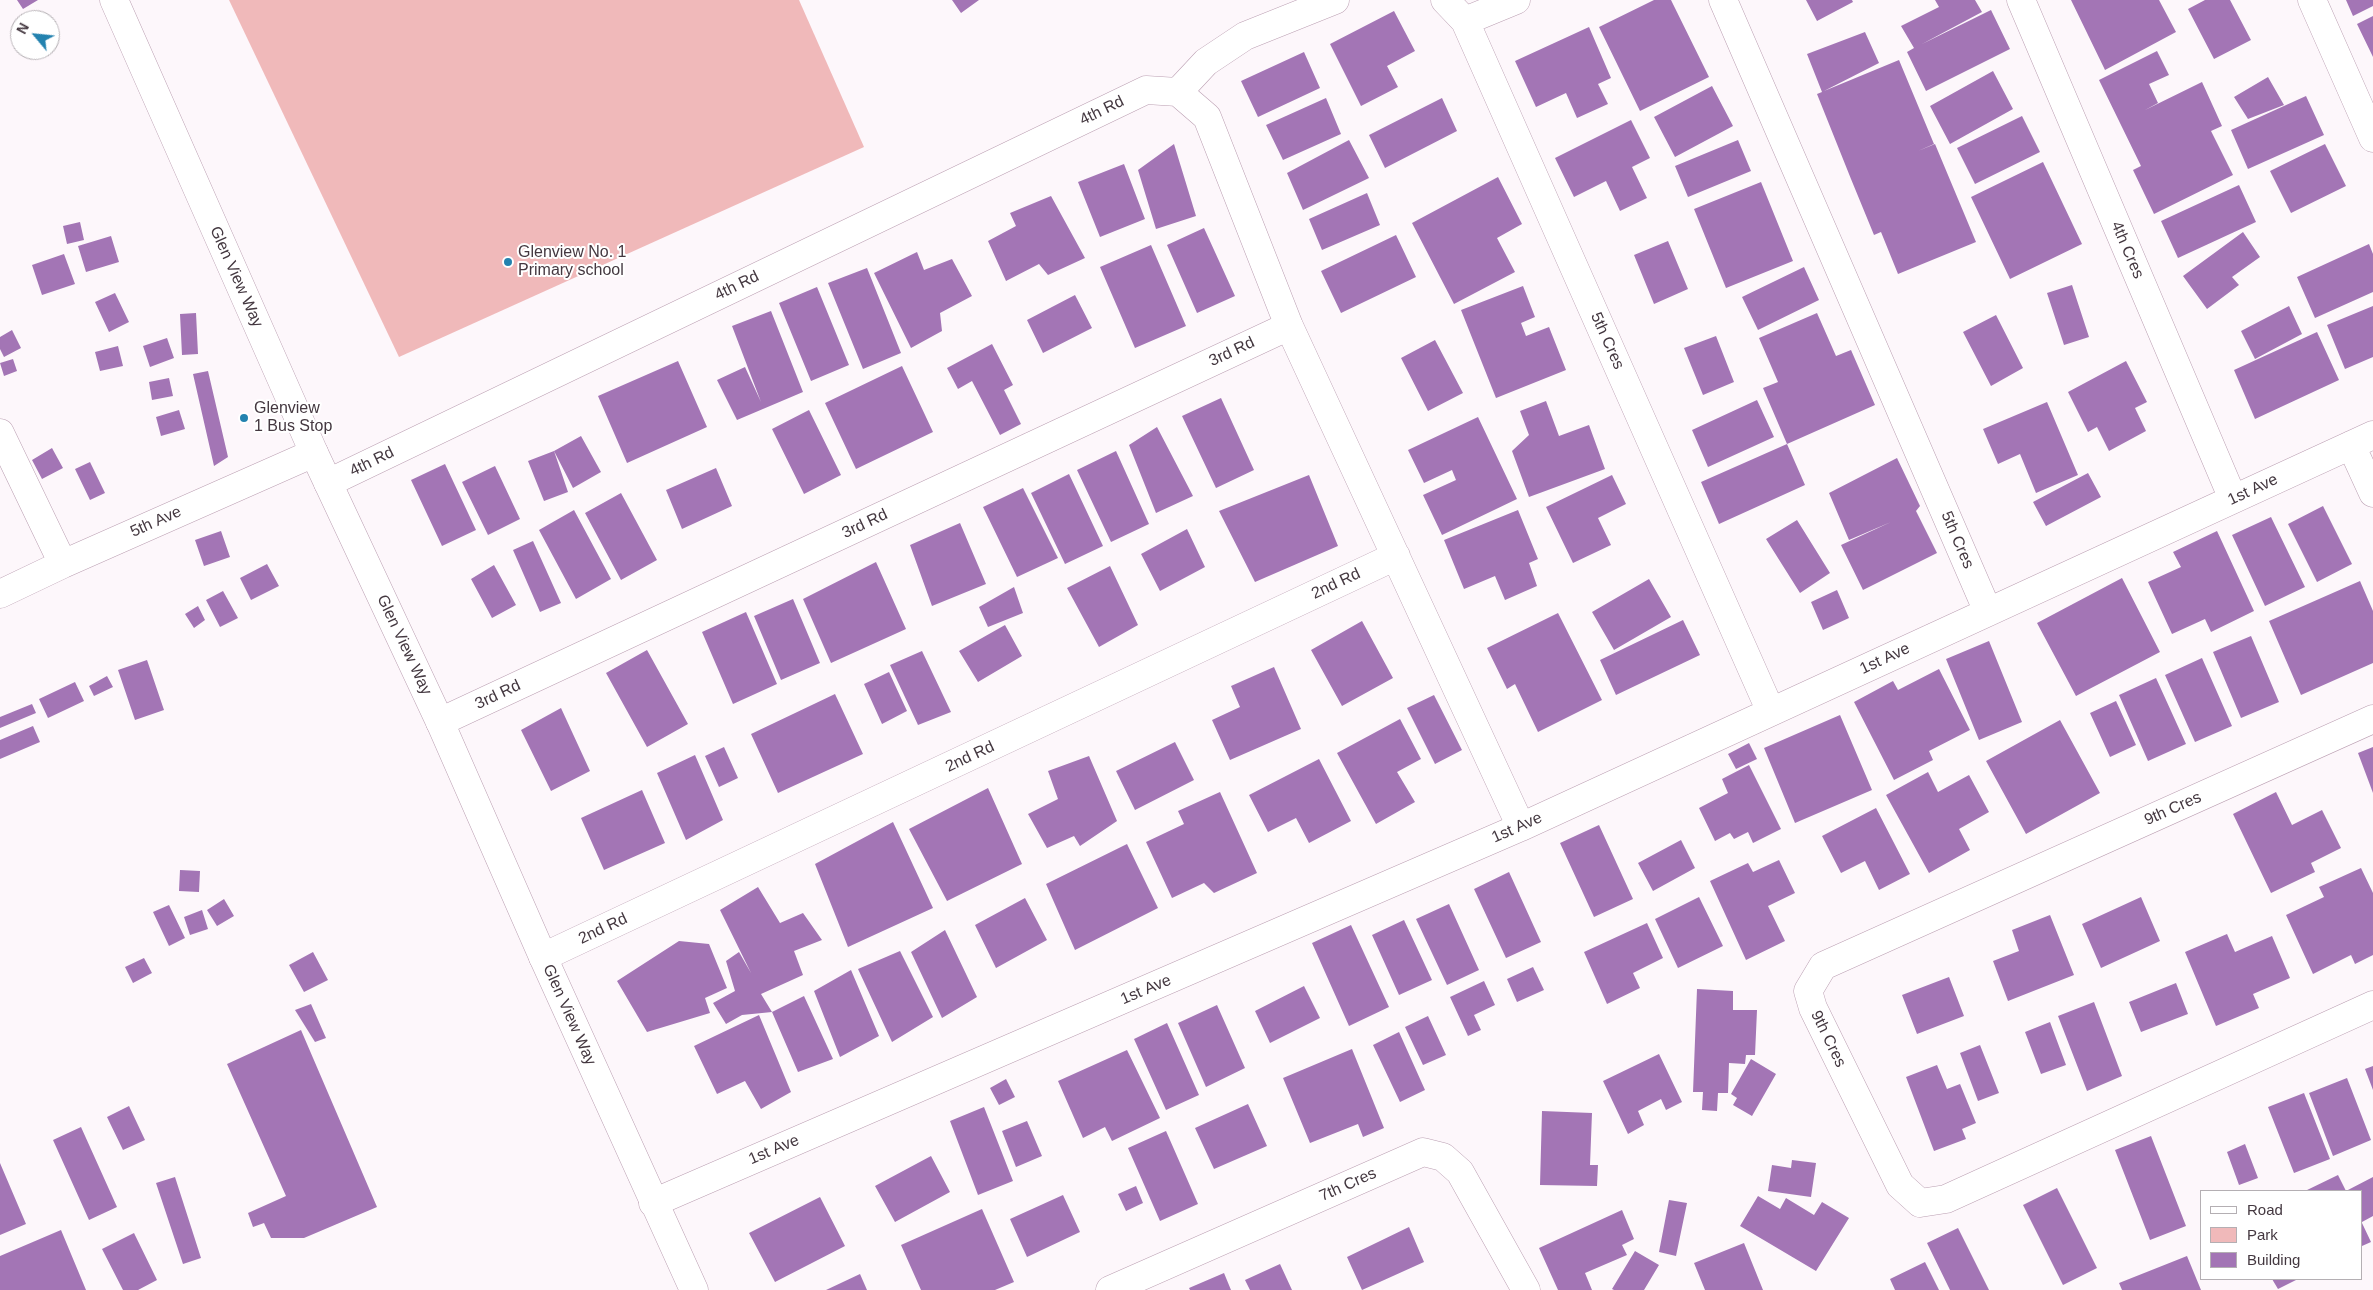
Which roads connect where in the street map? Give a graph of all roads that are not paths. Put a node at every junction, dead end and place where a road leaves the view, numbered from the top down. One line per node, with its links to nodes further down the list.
1 (114, 0): 14 (street, Glen View Way)
2 (1335, 0): 9 (street)
3 (1445, 0): 8 (street)
4 (1516, 0): 8 (street)
5 (1723, 0): 21 (street, 5th Cres)
6 (2021, 0): 17 (street, 4th Cres)
7 (2312, 0): 10 (street)
8 (1465, 20): 22 (street, 5th Cres)
9 (1178, 92): 11 (street); 15 (street, 4th Rd)
10 (2373, 138)
11 (1289, 326): 18 (street); 24 (street, 3rd Rd)
12 (0, 433): 19 (street)
13 (2362, 440): 16 (street); 17 (street, 1st Ave)
14 (314, 452): 15 (street, Glen View Way); 19 (street, 5th Ave)
15 (328, 483): 24 (street, Glen View Way)
16 (2373, 493)
17 (2233, 499): 21 (street, 1st Ave)
18 (1396, 556): 25 (street); 26 (street, 2nd Rd)
19 (63, 564): 20 (street, 5th Ave)
20 (0, 594)
21 (1988, 612): 22 (street, 1st Ave)
22 (1772, 712): 25 (street, 1st Ave)
23 (2373, 719): 27 (street, 9th Cres)
24 (440, 722): 26 (street, Glen View Way)
25 (1521, 827): 28 (street, 1st Ave)
26 (543, 957): 28 (street, Glen View Way)
27 (2373, 1004)
28 (653, 1203): 29 (street, Glen View Way)
29 (694, 1290)
30 (1110, 1290): 31 (street, 7th Cres)
31 (1526, 1290)

